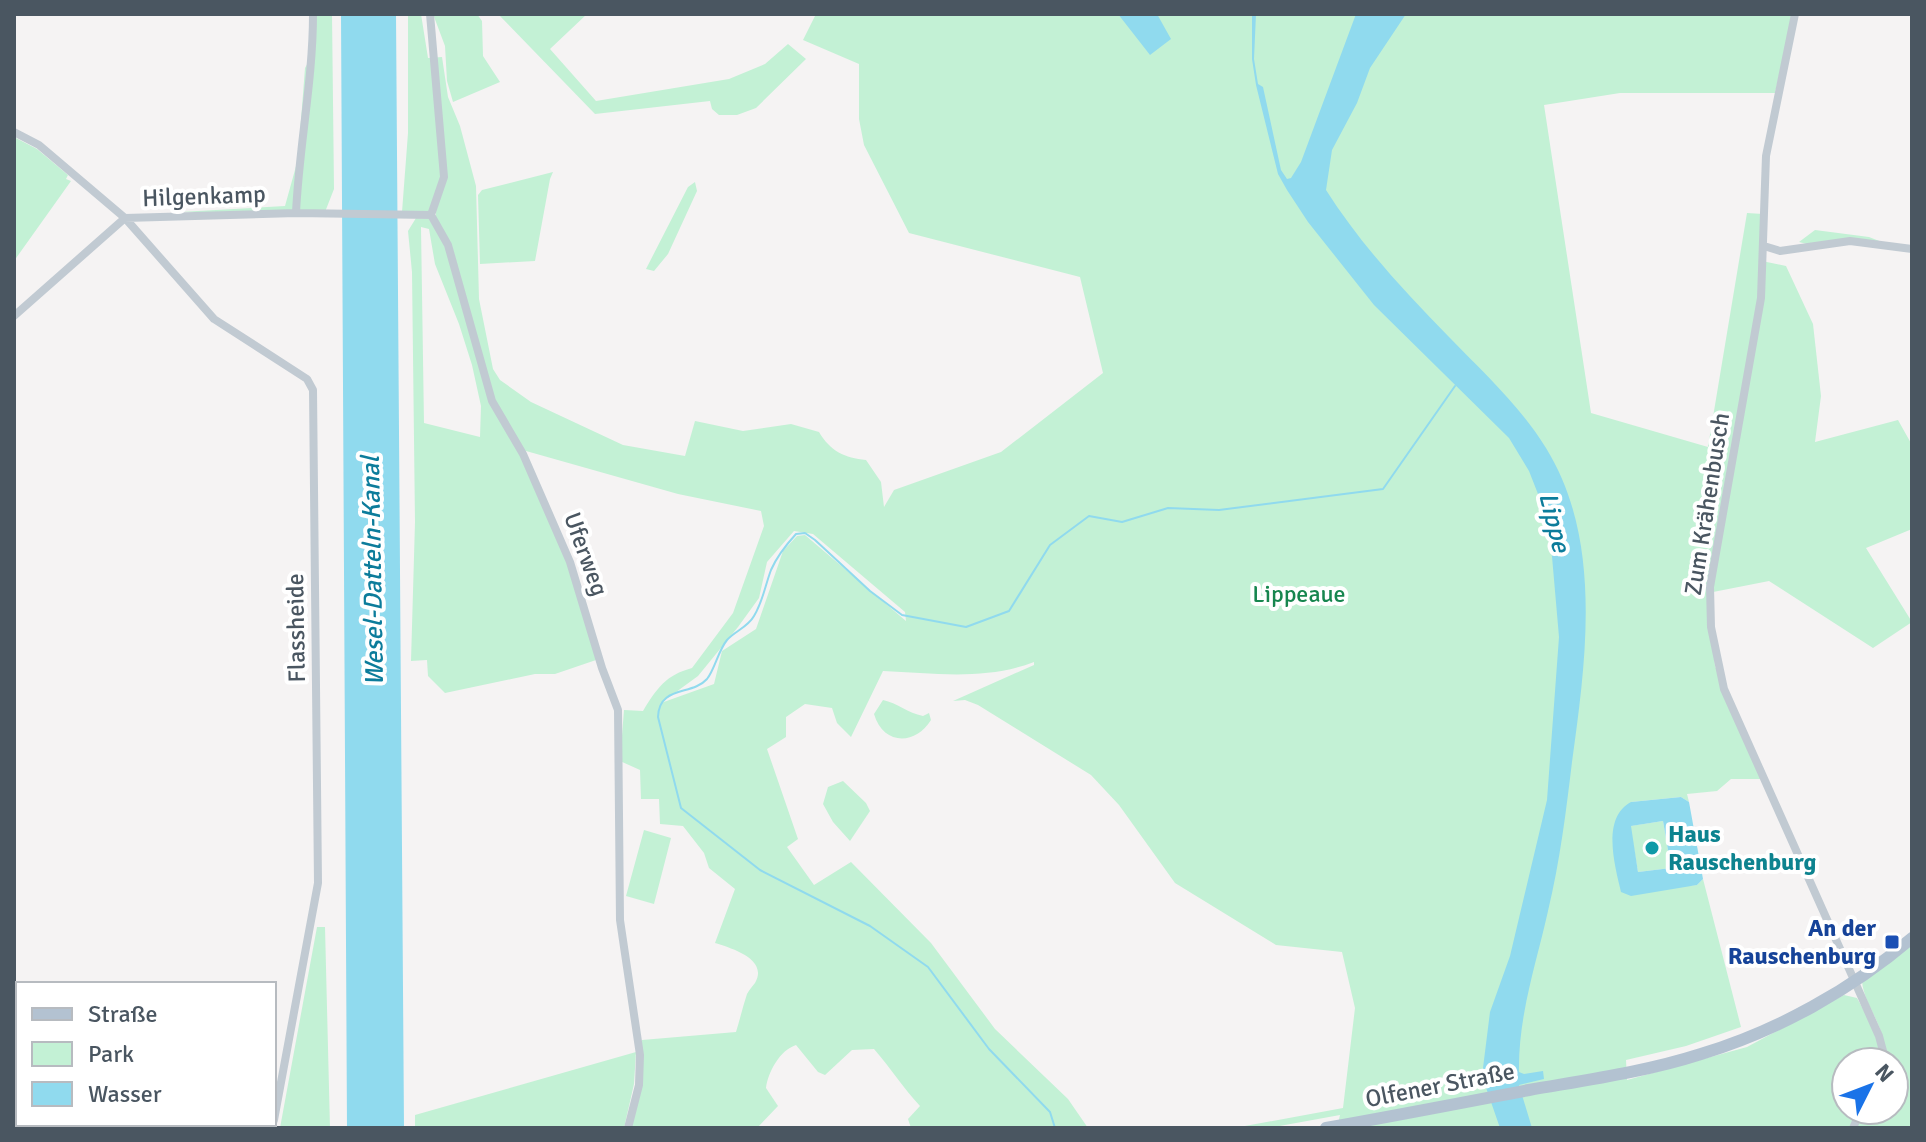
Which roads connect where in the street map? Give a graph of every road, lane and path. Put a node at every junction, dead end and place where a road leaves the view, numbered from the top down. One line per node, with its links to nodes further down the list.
1 (313, 14): 5 (street)
2 (430, 14): 6 (street)
3 (1795, 14): 8 (street, Zum Krähenbusch)
4 (14, 132): 7 (street, Hilgenkamp)
5 (296, 213): 6 (street, Hilgenkamp); 7 (street, Hilgenkamp)
6 (431, 215): 15 (street, Uferweg)
7 (125, 218): 10 (street); 14 (street, Flassheide)
8 (1764, 246): 9 (street); 12 (street, Zum Krähenbusch)
9 (1912, 249)
10 (14, 316)
11 (1912, 938): 12 (main road, Olfener Straße)
12 (1854, 981): 13 (street, Zum Krähenbusch); 16 (main road, Olfener Straße)
13 (1882, 1046)
14 (276, 1108)
15 (628, 1128)
16 (1326, 1128)

